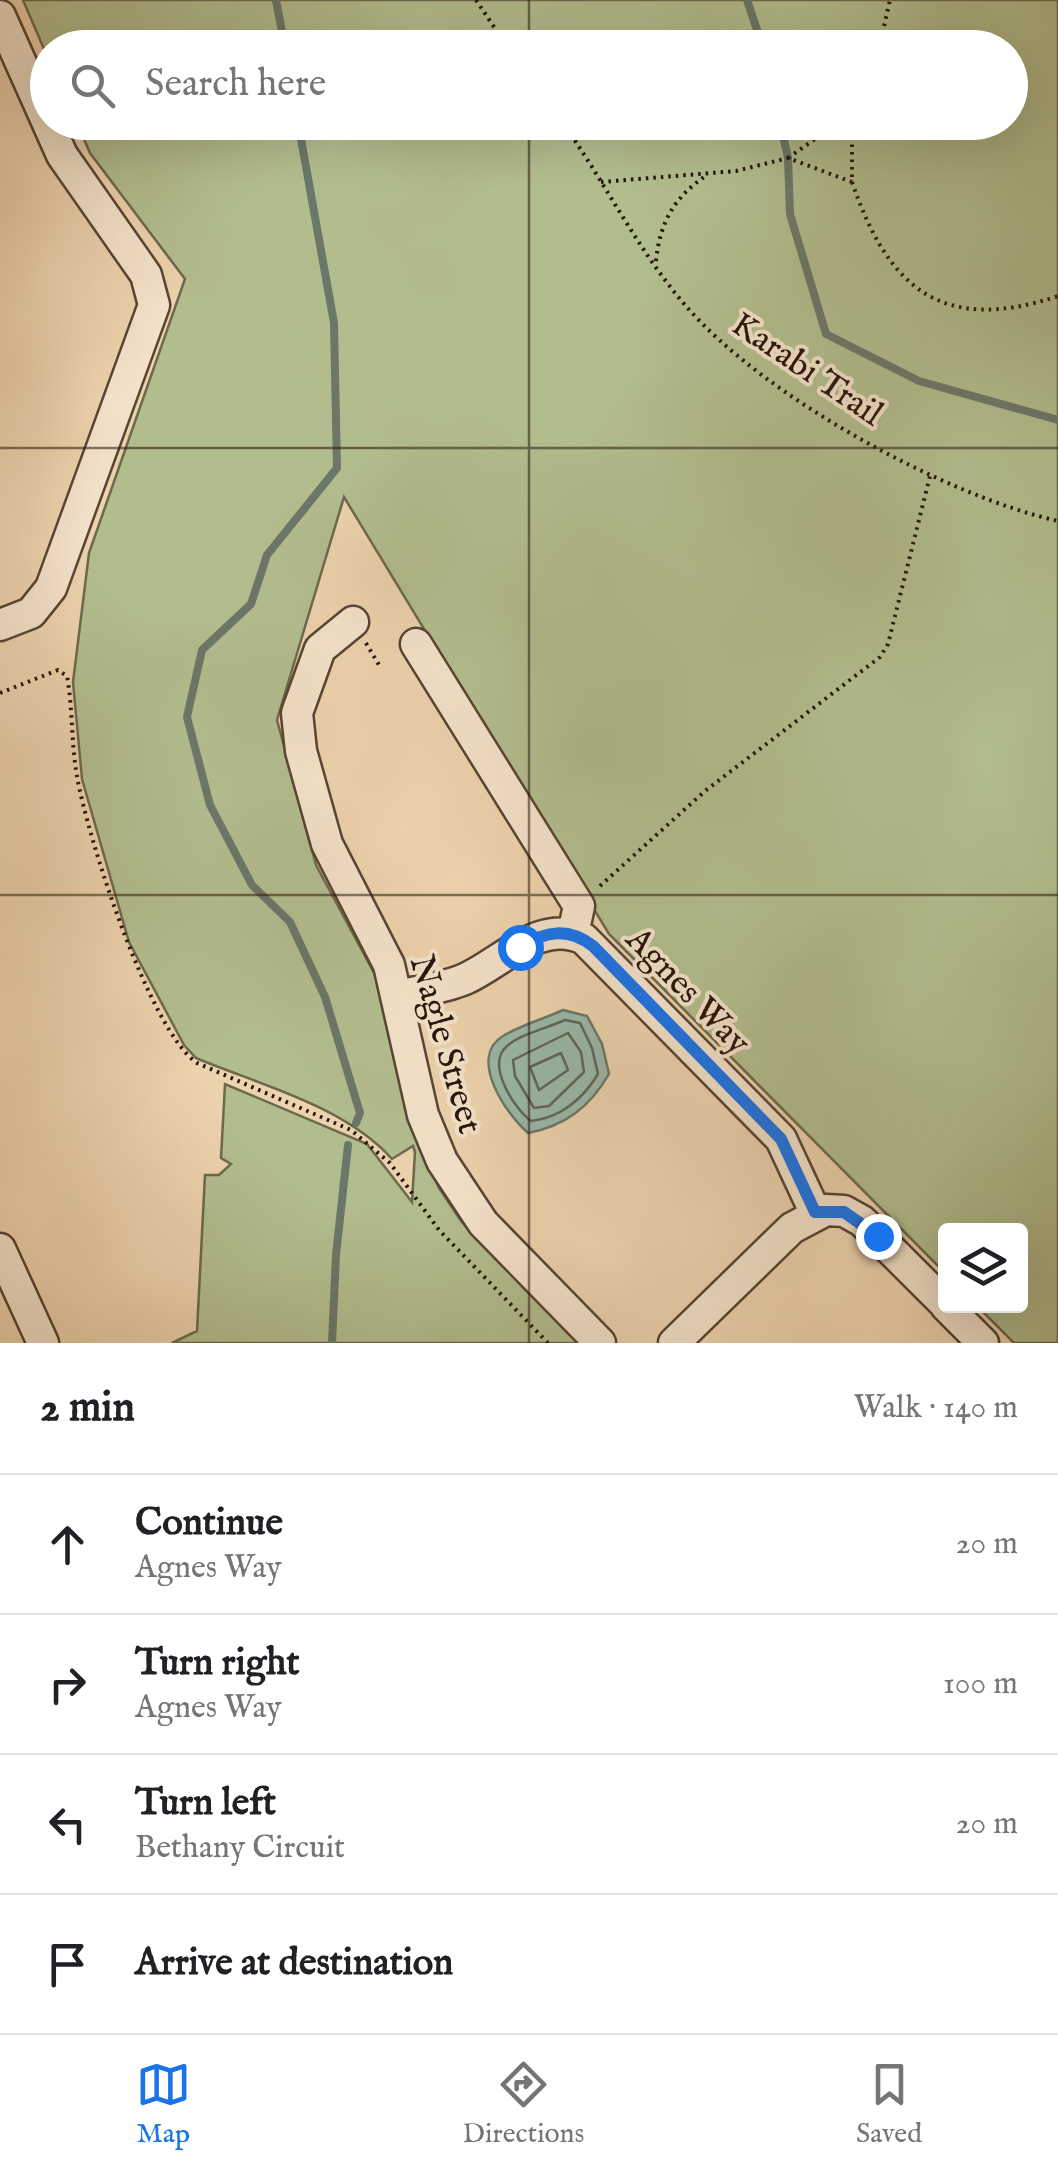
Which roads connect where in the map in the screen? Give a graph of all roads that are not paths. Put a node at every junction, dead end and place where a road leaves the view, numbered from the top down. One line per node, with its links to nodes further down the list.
1 (0, 16): 2 (street)
2 (30, 82)
3 (56, 140): 5 (street)
4 (353, 622): 8 (street, Nagle Street)
5 (0, 625)
6 (416, 644): 7 (street)
7 (576, 920): 8 (street, Agnes Way); 9 (street, Agnes Way)
8 (397, 996): 14 (street, Nagle Street)
9 (815, 1212): 11 (street); 15 (street)
10 (0, 1249): 13 (street)
11 (938, 1297)
12 (954, 1313): 16 (street)
13 (43, 1343)
14 (600, 1343)
15 (674, 1343)
16 (983, 1343)

